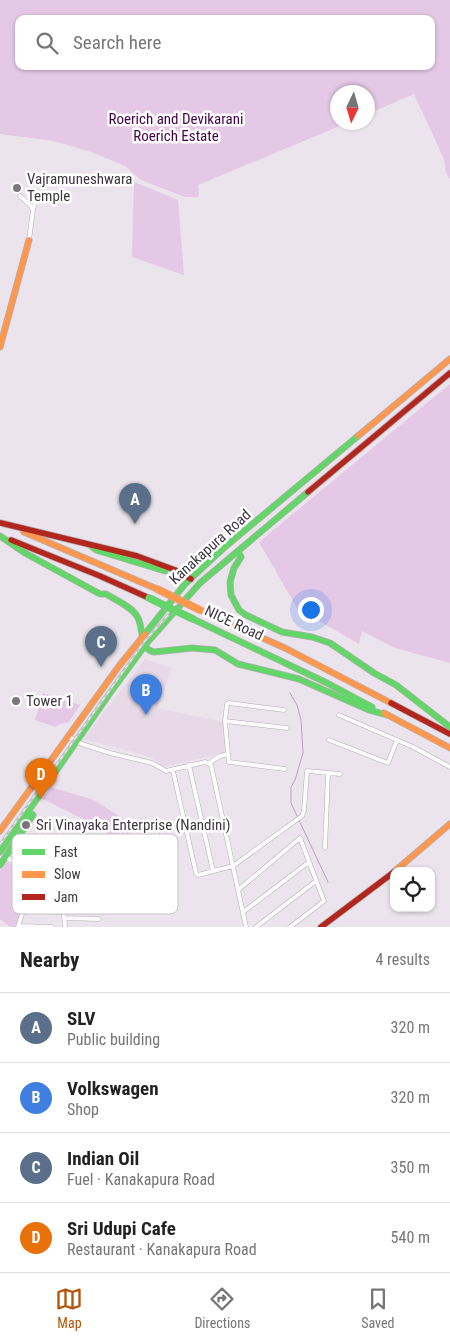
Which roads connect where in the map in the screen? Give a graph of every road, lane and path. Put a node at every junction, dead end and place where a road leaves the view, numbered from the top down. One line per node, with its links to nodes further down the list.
1 (37, 194): 3 (street)
2 (20, 196): 3 (street)
3 (33, 210): 4 (street)
4 (29, 240): 5 (main road)
5 (0, 347)
6 (450, 359): 8 (main road, Kanakapura Road)
7 (450, 373): 9 (main road, Kanakapura Road)
8 (270, 511): 9 (main road); 13 (main road, Kanakapura Road)
9 (277, 518): 12 (main road, Kanakapura Road)
10 (1, 523): 13 (main road); 22 (main road, NICE Road, bridge)
11 (0, 536): 14 (main road); 18 (main road, NICE Road, bridge)
12 (238, 551): 15 (main road, Kanakapura Road); 20 (main road)
13 (191, 579): 14 (main road, Kanakapura Road)
14 (142, 636): 15 (main road); 23 (main road, Kanakapura Road)
15 (144, 647): 18 (main road); 26 (main road, Kanakapura Road)
16 (284, 710): 19 (street)
17 (339, 715): 25 (street)
18 (387, 715): 27 (main road, NICE Road)
19 (225, 721): 21 (street); 28 (street)
20 (450, 727)
21 (287, 728)
22 (450, 734)
23 (68, 737): 26 (street); 36 (main road, Kanakapura Road)
24 (329, 740): 25 (street)
25 (397, 740): 31 (street)
26 (76, 741): 33 (street); 40 (main road, Kanakapura Road)
27 (450, 748)
28 (228, 754): 29 (street); 32 (street)
29 (209, 763): 30 (street); 46 (street)
30 (189, 765): 33 (street); 48 (street)
31 (450, 767)
32 (285, 769)
33 (173, 770): 48 (street)
34 (328, 773): 35 (street); 42 (street); 46 (street)
35 (340, 774)
36 (10, 816): 37 (main road, Kanakapura Road); 39 (main road, Kanakapura Road)
37 (0, 823)
38 (450, 824): 47 (main road)
39 (0, 831)
40 (15, 834)
41 (12, 839): 43 (main road, Kanakapura Road)
42 (325, 848)
43 (3, 855): 45 (main road, Kanakapura Road)
44 (309, 862): 50 (street); 51 (street); 52 (street)
45 (0, 865)
46 (233, 866): 48 (street); 51 (street)
47 (399, 867)
48 (213, 871)
49 (390, 874): 63 (main road)
50 (316, 881): 61 (street); 62 (street)
51 (238, 890): 52 (street)
52 (243, 912): 60 (street)
53 (22, 914): 57 (street)
54 (63, 914): 55 (street)
55 (64, 918): 56 (street); 59 (street)
56 (99, 919)
57 (18, 926): 58 (street)
58 (52, 927)
59 (65, 927)
60 (246, 927)
61 (256, 927)
62 (290, 927)
63 (321, 927)

